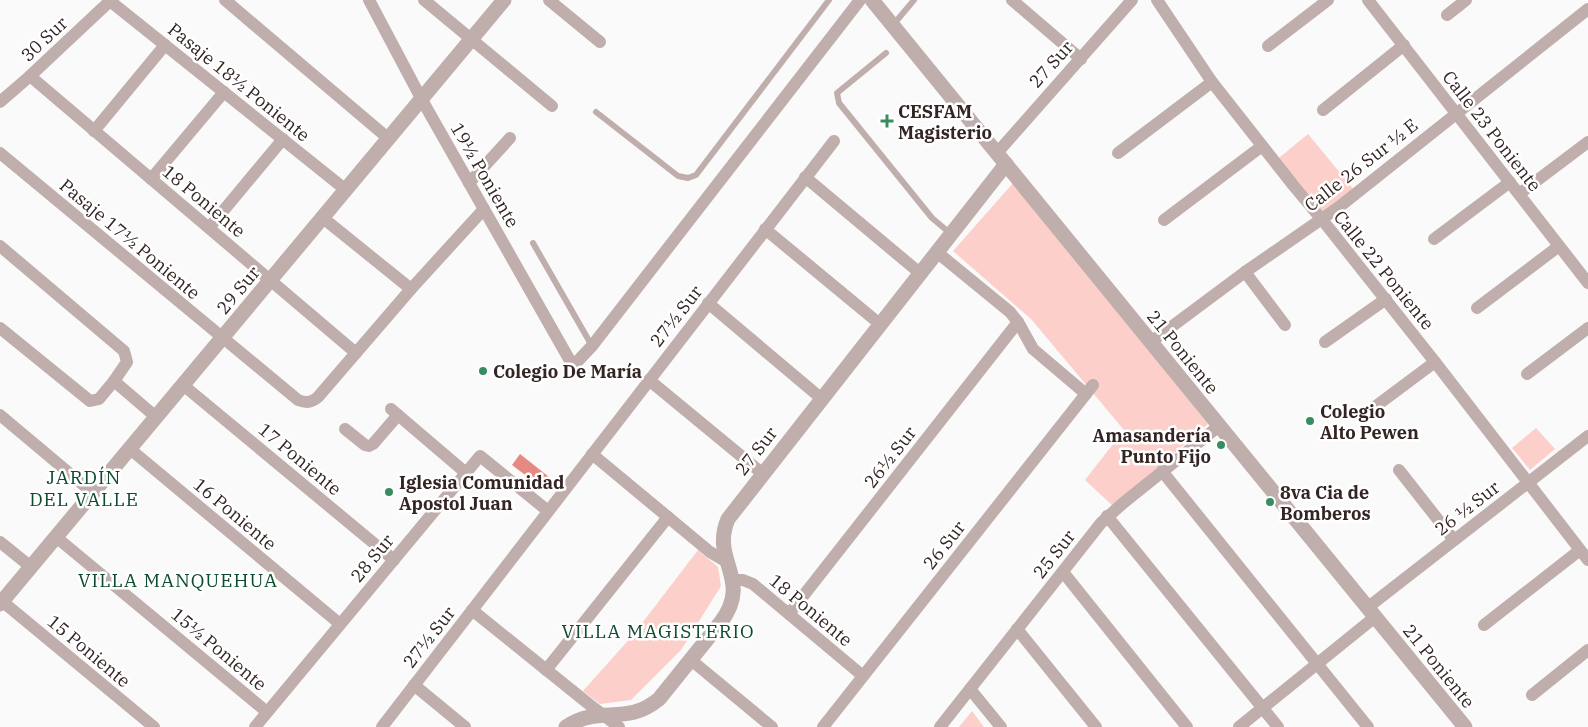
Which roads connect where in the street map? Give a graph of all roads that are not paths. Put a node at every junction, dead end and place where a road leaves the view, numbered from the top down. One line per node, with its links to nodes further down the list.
1 (369, 0): 30 (street, 19½ Poniente)
2 (424, 0): 20 (street)
3 (504, 0): 20 (street, 29 Sur)
4 (549, 0): 21 (street)
5 (829, 0): 34 (lane)
6 (860, 0): 80 (street)
7 (872, 0): 19 (street, 21 Poniente)
8 (914, 0): 19 (lane)
9 (1012, 0): 26 (street)
10 (1132, 0): 26 (street, 27 Sur)
11 (1157, 0): 28 (street, Calle 22 Poniente)
12 (1328, 0): 24 (street)
13 (1368, 0): 23 (street, Calle 23 Poniente)
14 (1466, 0): 18 (street)
15 (104, 2): 22 (street, Pasaje 18½ Poniente); 27 (street, 30 Sur)
16 (232, 2): 39 (street)
17 (1588, 9): 35 (street, Calle 26 Sur ½ E)
18 (1447, 15)
19 (893, 25): 45 (street, 21 Poniente)
20 (472, 39): 30 (street, 29 Sur); 32 (street)
21 (600, 42)
22 (165, 45): 29 (street, Pasaje 18½ Poniente); 36 (street)
23 (1404, 45): 33 (street); 35 (street, Calle 23 Poniente)
24 (1268, 46)
25 (886, 53): 58 (lane)
26 (1081, 58): 45 (street, 27 Sur)
27 (30, 76): 31 (street, 30 Sur); 36 (street, 18 Poniente)
28 (1212, 82): 42 (street, Calle 22 Poniente); 44 (street)
29 (224, 92): 38 (street, Pasaje 18½ Poniente); 47 (street)
30 (422, 100): 39 (street, 29 Sur); 48 (street, 19½ Poniente)
31 (0, 102)
32 (552, 106)
33 (1323, 110)
34 (596, 112)
35 (1456, 113): 49 (street, Calle 23 Poniente); 54 (street, Calle 26 Sur ½ E)
36 (94, 131): 47 (street, 18 Poniente)
37 (510, 138): 48 (street)
38 (283, 139): 50 (street, Pasaje 18½ Poniente); 56 (street)
39 (389, 139): 50 (street, 29 Sur)
40 (834, 141): 46 (street, 27½ Sur)
41 (1588, 142): 51 (street)
42 (1262, 146): 54 (street, Calle 22 Poniente); 55 (street)
43 (0, 153): 77 (street, Pasaje 17½ Poniente)
44 (1118, 153)
45 (1002, 159): 58 (street, 27 Sur); 78 (street, 21 Poniente)
46 (805, 177): 57 (street, 27½ Sur); 65 (street)
47 (151, 180): 56 (street, 18 Poniente)
48 (469, 182): 52 (street, 19½ Poniente)
49 (1510, 182): 51 (street, Calle 23 Poniente); 59 (street)
50 (346, 190): 53 (street, 29 Sur)
51 (1519, 194): 62 (street, Calle 23 Poniente)
52 (484, 209): 68 (street); 80 (street, 19½ Poniente)
53 (323, 218): 66 (street, 29 Sur); 68 (street)
54 (1322, 219): 64 (street, Calle 26 Sur ½ E); 69 (street, Calle 22 Poniente)
55 (1164, 220)
56 (209, 228): 66 (street, 18 Poniente)
57 (765, 229): 70 (street, 27½ Sur); 73 (street)
58 (952, 235): 63 (street, 27 Sur)
59 (1434, 239)
60 (533, 243): 80 (lane)
61 (0, 246): 85 (street)
62 (1559, 246): 67 (street, Calle 23 Poniente); 71 (street)
63 (938, 253): 65 (street, 27 Sur); 72 (street)
64 (1246, 272): 74 (street); 78 (street, Calle 26 Sur ½ E)
65 (920, 274): 73 (street, 27 Sur)
66 (271, 281): 77 (street, 29 Sur); 81 (street, 18 Poniente)
67 (1588, 283)
68 (411, 290): 81 (street)
69 (1386, 300): 79 (street); 82 (street, Calle 22 Poniente)
70 (708, 304): 84 (street, 27½ Sur); 87 (street)
71 (1477, 308)
72 (1018, 322): 117 (street, 26½ Sur); 125 (street, 26 Sur)
73 (880, 325): 87 (street, 27 Sur)
74 (1285, 325)
75 (0, 328): 85 (street)
76 (1588, 328): 83 (street)
77 (222, 339): 81 (street, Pasaje 17½ Poniente); 86 (street, 29 Sur)
78 (1151, 342): 91 (street, 21 Poniente)
79 (1325, 342)
80 (592, 346)
81 (356, 353)
82 (1435, 362): 88 (street); 100 (street, Calle 22 Poniente)
83 (1527, 374)
84 (649, 380): 95 (street, 27½ Sur); 99 (street)
85 (114, 381): 90 (street)
86 (183, 385): 90 (street, 29 Sur); 109 (street, 17 Poniente)
87 (822, 399): 99 (street, 27 Sur)
88 (1372, 409)
89 (0, 415): 101 (street)
90 (156, 417): 94 (street, 29 Sur)
91 (1219, 426): 97 (street, 25 Sur); 116 (street, 21 Poniente)
92 (345, 429): 98 (street)
93 (1588, 436): 100 (street, 26 ½ Sur)
94 (130, 449): 101 (street, 29 Sur); 118 (street, 16 Poniente)
95 (592, 454): 102 (street, 27½ Sur); 104 (street)
96 (1399, 470): 106 (street)
97 (1162, 471): 103 (street, 25 Sur); 123 (street)
98 (466, 473): 102 (street, 28 Sur); 109 (street, 28 Sur)
99 (763, 474): 110 (street, 27 Sur)
100 (1528, 482): 106 (street, 26 ½ Sur); 108 (street, Calle 22 Poniente)
101 (93, 493): 105 (street, 29 Sur)
102 (548, 511): 115 (street, 27½ Sur)
103 (1107, 516): 112 (street, 25 Sur); 129 (street)
104 (668, 517): 110 (street); 124 (street)
105 (56, 537): 111 (street, 29 Sur); 130 (street, 15½ Poniente)
106 (1454, 540): 116 (street, 26 ½ Sur)
107 (0, 542): 111 (street)
108 (1584, 555): 119 (street)
109 (394, 560): 118 (street, 28 Sur)
110 (726, 562): 113 (street, 27 Sur)
111 (31, 567): 114 (street, 29 Sur)
112 (1063, 572): 120 (street, 25 Sur); 142 (street)
113 (733, 580): 117 (street, 18 Poniente); 122 (street, 27 Sur)
114 (1, 603): 132 (street, 15 Poniente)
115 (472, 610): 124 (street); 126 (street, 27½ Sur)
116 (1371, 612): 123 (street, 26 ½ Sur); 146 (street, 21 Poniente)
117 (789, 614): 125 (street, 18 Poniente)
118 (340, 624): 130 (street, 28 Sur)
119 (1484, 625)
120 (1017, 629): 127 (street, 25 Sur); 141 (street)
121 (1588, 650): 128 (street)
122 (691, 660): 131 (street, 27 Sur); 137 (street)
123 (1317, 664): 129 (street, 26 ½ Sur); 145 (street)
124 (546, 670): 131 (street)
125 (863, 676): 138 (street, 26 Sur)
126 (414, 685): 134 (street, 27½ Sur); 135 (street)
127 (970, 689): 139 (street, 25 Sur); 140 (street)
128 (1532, 695)
129 (1262, 708): 143 (street, 26 ½ Sur); 144 (street)
130 (267, 712): 133 (street, 28 Sur)
131 (614, 723): 136 (street, 27 Sur)
132 (154, 727)
133 (255, 727)
134 (382, 727)
135 (465, 727)
136 (566, 727)
137 (772, 727)
138 (823, 727)
139 (940, 727)
140 (1001, 727)
141 (1096, 727)
142 (1187, 727)
143 (1239, 727)
144 (1278, 727)
145 (1368, 727)
146 (1464, 727)

